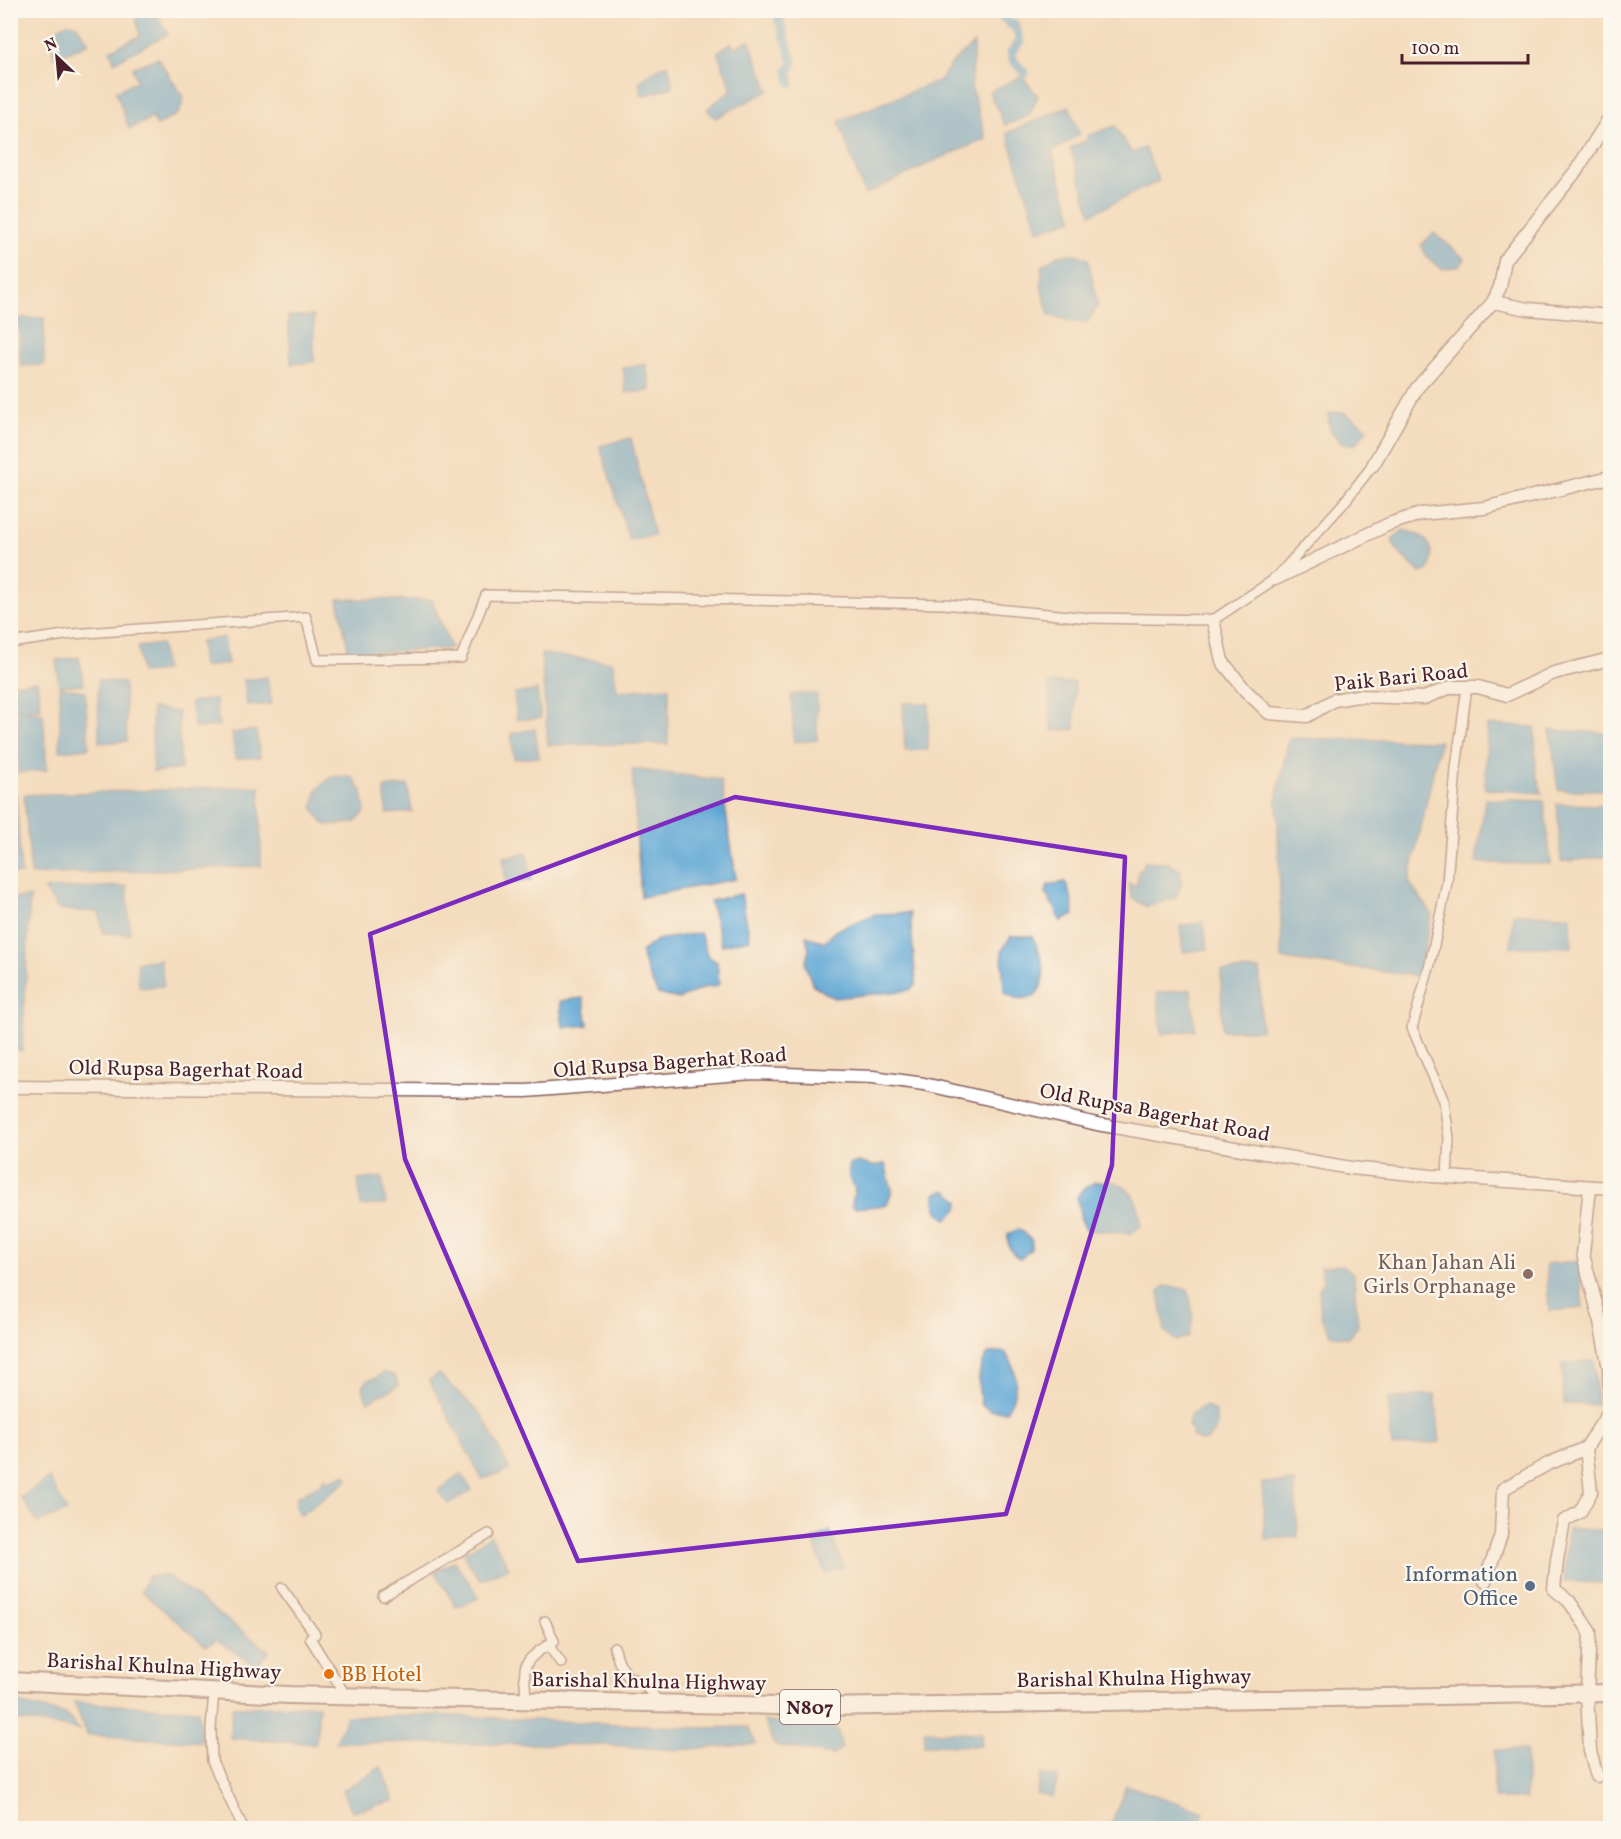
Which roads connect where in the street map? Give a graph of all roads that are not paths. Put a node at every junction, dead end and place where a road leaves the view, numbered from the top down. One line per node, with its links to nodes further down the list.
1 (1611, 117): 2 (street)
2 (1494, 299): 3 (street); 4 (street)
3 (1611, 316)
4 (1373, 465): 6 (street)
5 (1611, 477): 6 (street)
6 (1275, 579): 7 (street)
7 (1213, 620): 8 (street); 10 (street, Paik Bari Road)
8 (10, 643)
9 (1611, 659): 10 (street, Paik Bari Road)
10 (1467, 687): 12 (street)
11 (10, 1087): 12 (street, Old Rupsa Bagerhat Road)
12 (1448, 1177): 13 (street, Old Rupsa Bagerhat Road)
13 (1590, 1186): 14 (street, Old Rupsa Bagerhat Road); 15 (street)
14 (1611, 1188)
15 (1586, 1448): 17 (street); 26 (street)
16 (489, 1534): 19 (street)
17 (1485, 1581)
18 (282, 1588): 28 (street)
19 (383, 1596)
20 (545, 1621): 21 (street)
21 (548, 1645): 23 (street); 29 (street)
22 (614, 1647): 30 (street)
23 (561, 1663)
24 (10, 1681): 25 (highway, Barishal Khulna Highway / N807)
25 (214, 1691): 28 (highway, Barishal Khulna Highway / N807); 32 (street)
26 (1587, 1693): 27 (highway, Barishal Khulna Highway / N807); 30 (highway, Barishal Khulna Highway / N807); 31 (street)
27 (1611, 1693)
28 (346, 1696): 29 (highway, Barishal Khulna Highway / N807)
29 (526, 1700): 30 (highway, Barishal Khulna Highway / N807)
30 (660, 1704)
31 (1597, 1776)
32 (243, 1828)

